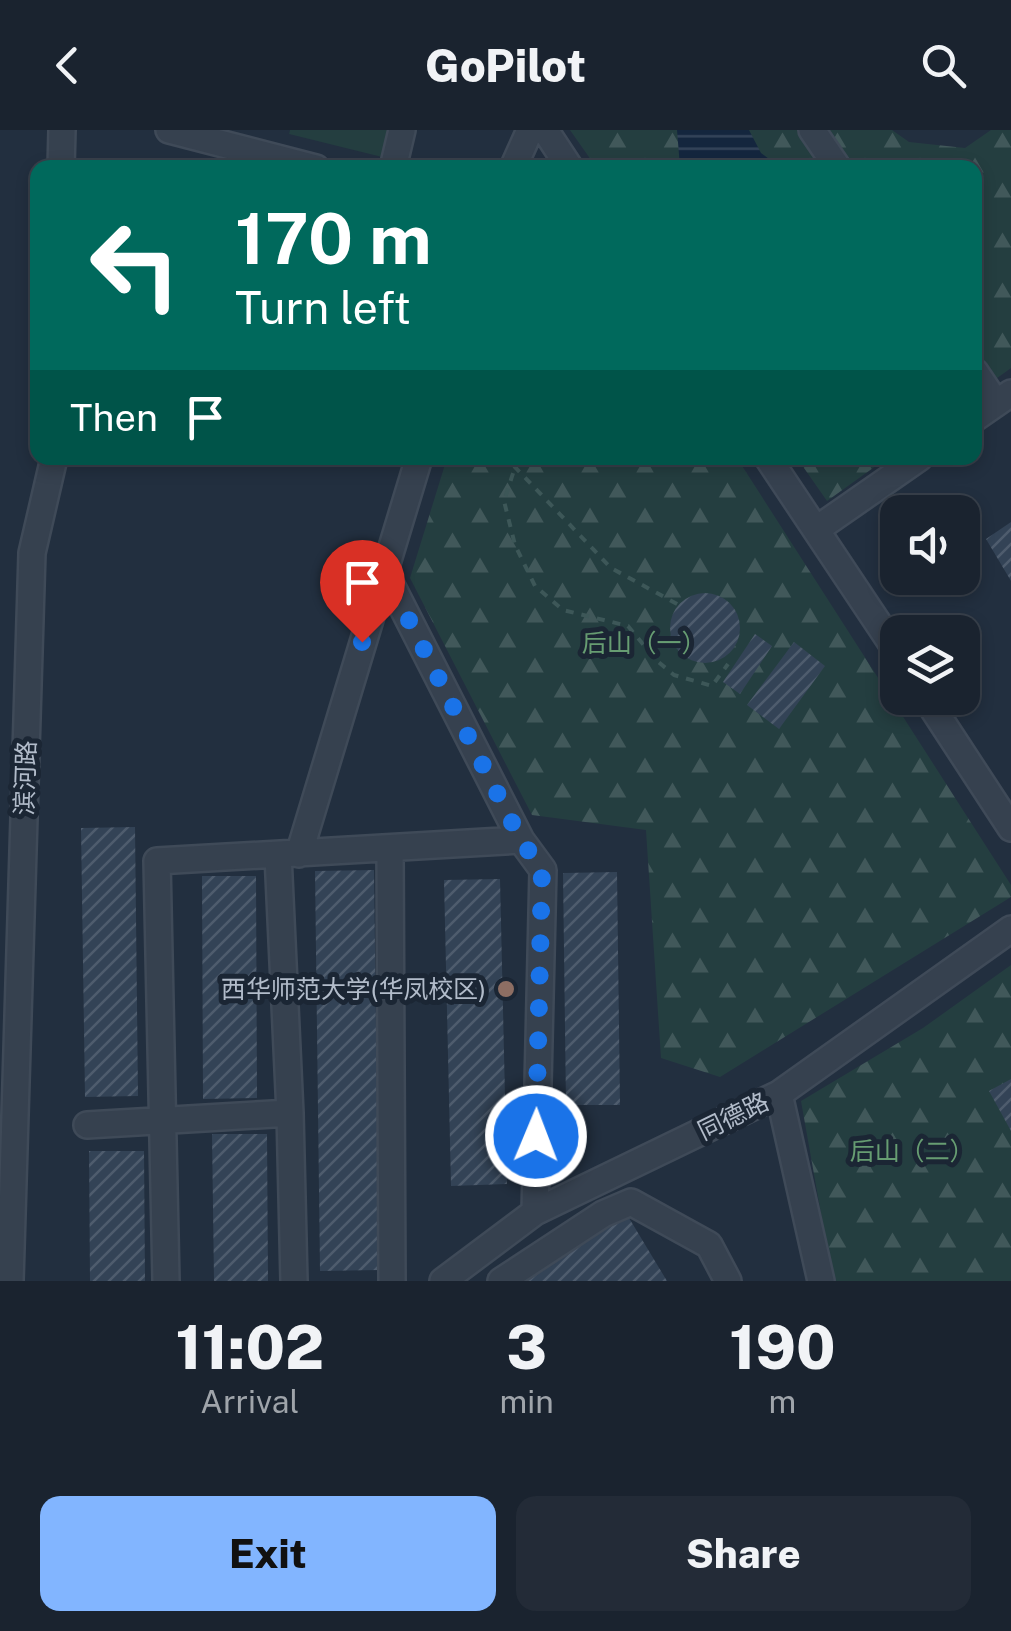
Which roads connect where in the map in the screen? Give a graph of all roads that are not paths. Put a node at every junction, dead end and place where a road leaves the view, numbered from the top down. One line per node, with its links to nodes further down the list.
1 (62, 130): 7 (street)
2 (169, 130): 8 (street)
3 (402, 130): 9 (street)
4 (530, 130): 10 (street)
5 (545, 130): 11 (street)
6 (812, 130): 12 (street)
7 (61, 160)
8 (285, 160)
9 (395, 160)
10 (517, 160)
11 (565, 160)
12 (833, 160)
13 (52, 465): 32 (street, 滨河路)
14 (416, 465): 18 (street)
15 (773, 465): 17 (street)
16 (909, 465): 17 (street)
17 (816, 529): 19 (street)
18 (384, 571): 22 (street); 24 (street)
19 (880, 626)
20 (937, 715): 21 (street)
21 (1011, 828)
22 (521, 840): 23 (street); 30 (street)
23 (390, 848): 24 (street); 35 (street)
24 (288, 854): 27 (street); 28 (street)
25 (1011, 930): 26 (street, 同德路)
26 (779, 1094): 30 (street, 同德路); 38 (street)
27 (290, 1113): 28 (street); 34 (street)
28 (162, 1121): 29 (street); 33 (street)
29 (87, 1125)
30 (535, 1212): 31 (street, 同德路)
31 (454, 1278)
32 (10, 1281)
33 (166, 1281)
34 (294, 1281)
35 (392, 1281)
36 (501, 1281): 37 (street)
37 (728, 1281)
38 (821, 1281)

